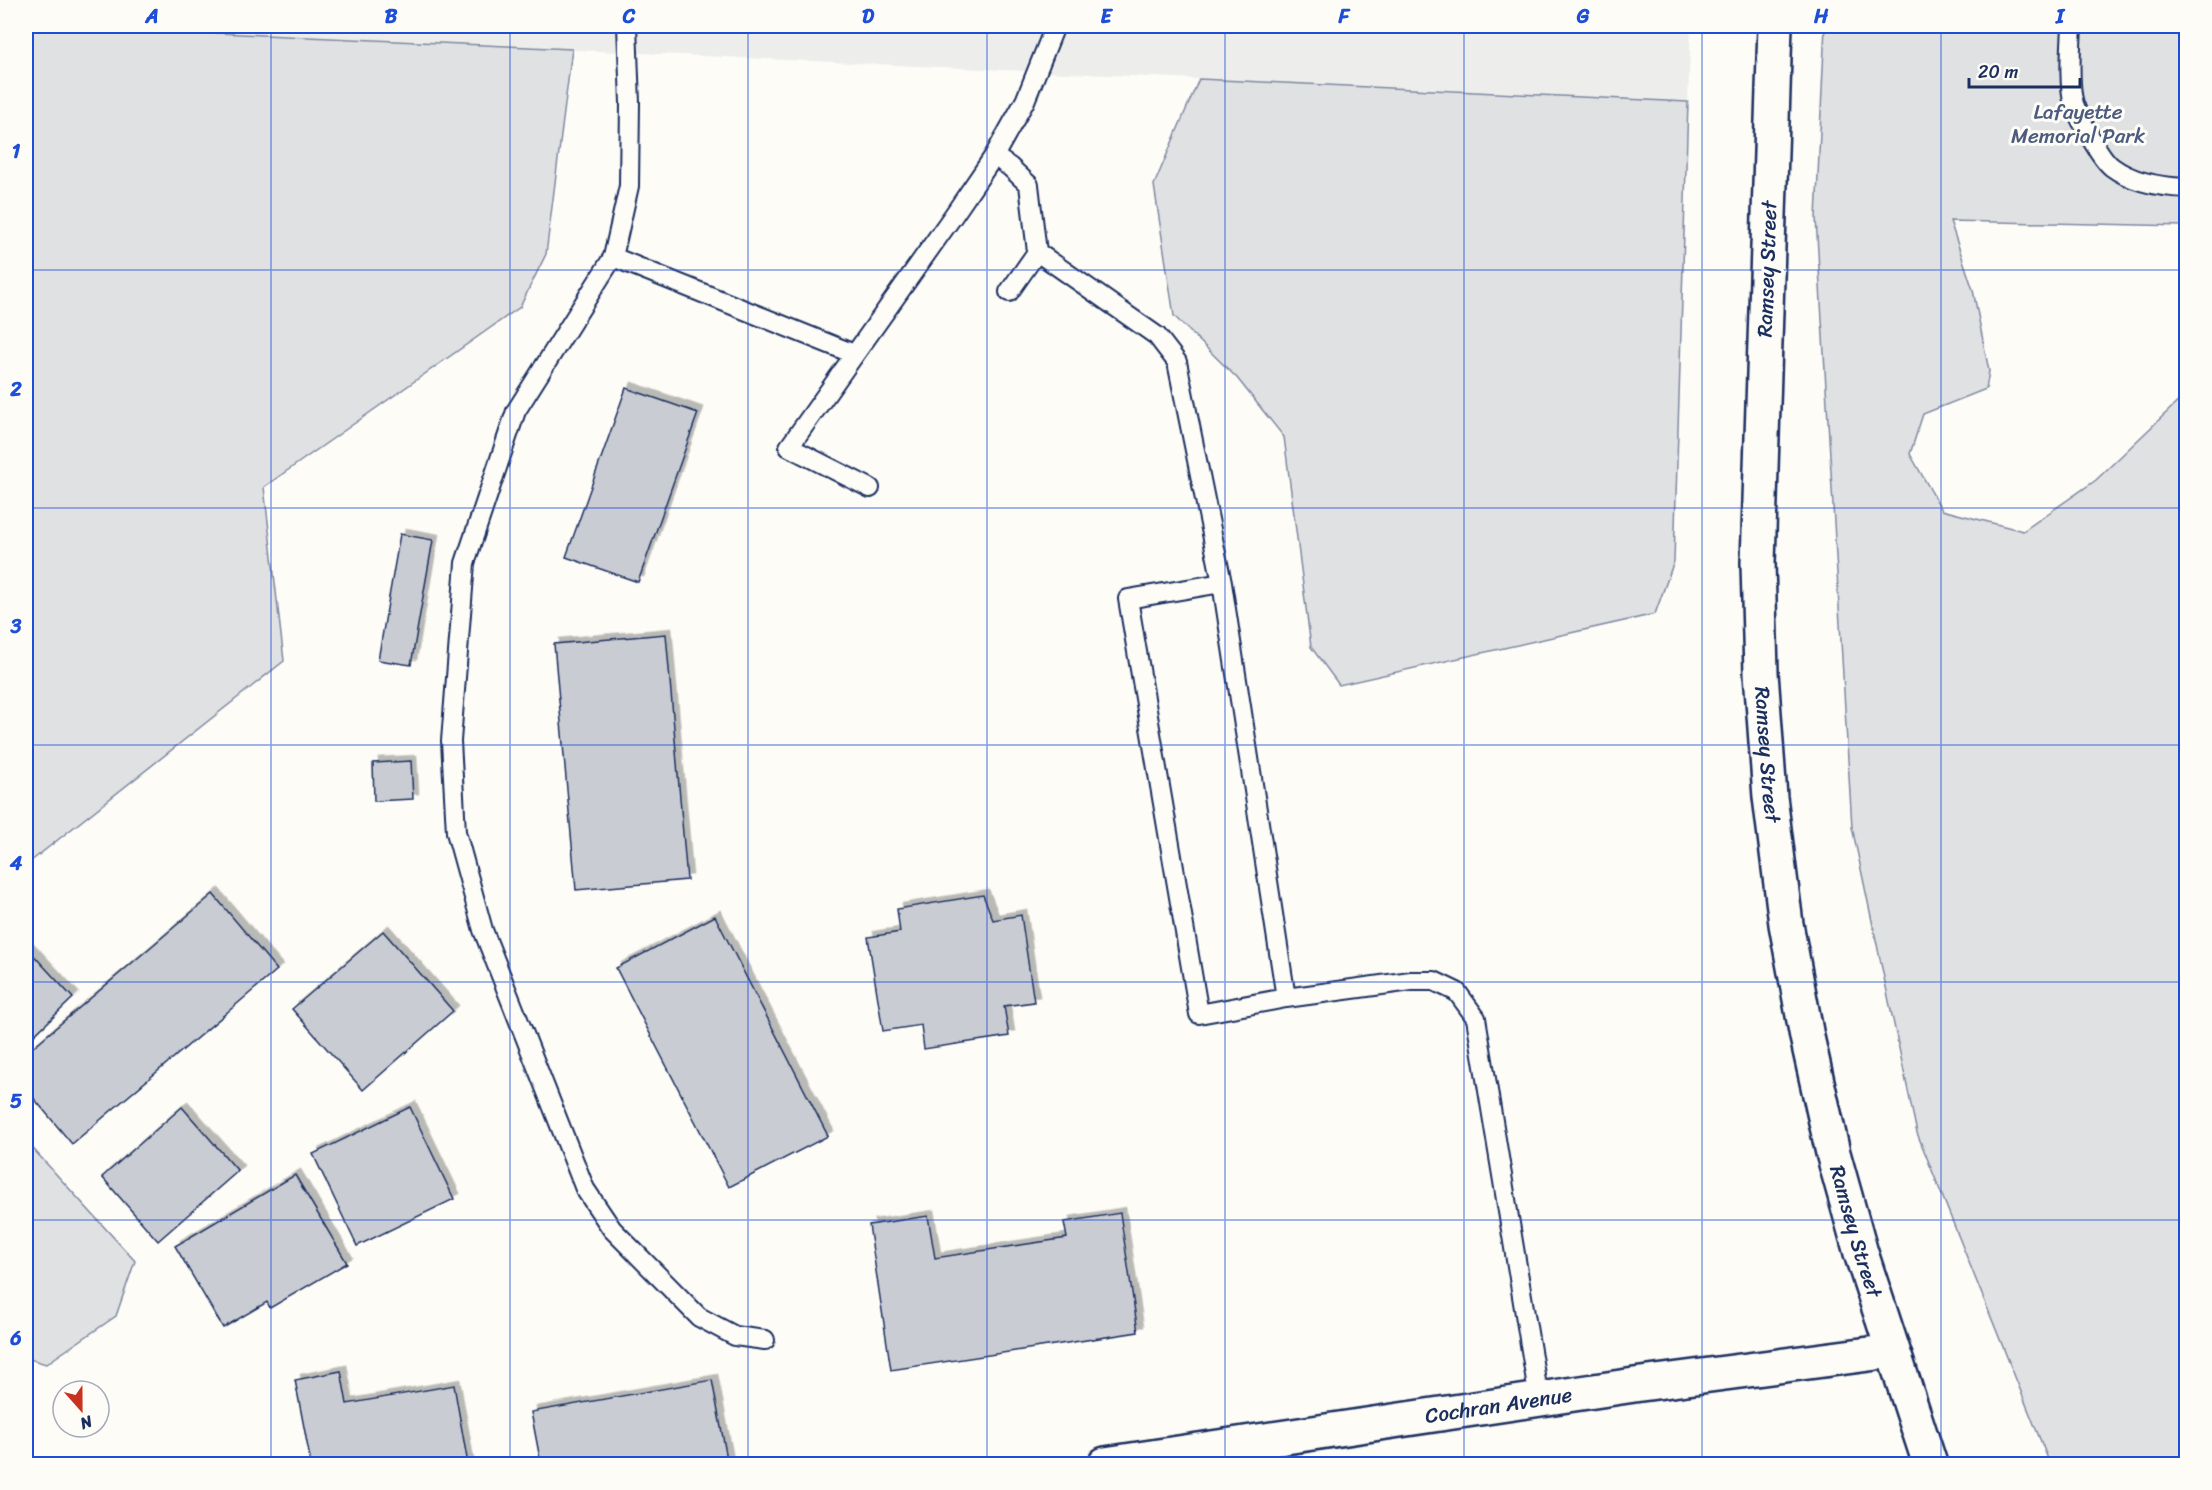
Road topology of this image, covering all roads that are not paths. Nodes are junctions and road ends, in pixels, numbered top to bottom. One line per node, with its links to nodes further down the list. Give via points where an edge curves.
1 (627, 26): 8 (lane, via 629,186)
2 (1055, 26): 5 (lane, via 1024,101)
3 (1775, 26): 15 (main road, Ramsey Street, via 1758,563 1770,797 1786,924 1807,1037 1833,1153)
4 (2072, 26): 6 (lane, via 2074,103 2092,140 2111,166 2149,184)
5 (994, 156): 7 (lane, via 1029,185); 10 (lane)
6 (2187, 188)
7 (1037, 252): 9 (lane); 12 (lane, via 1157,336 1177,362)
8 (613, 257): 10 (lane); 14 (lane, via 516,411 465,563 451,741 456,832 483,930 585,1189 612,1229 699,1317 735,1336)
9 (1009, 291)
10 (854, 354): 11 (lane, via 789,447)
11 (870, 488)
12 (1222, 583): 13 (lane); 13 (lane, via 1128,599 1199,1014)
13 (1286, 999): 16 (lane, via 1434,981 1456,992 1476,1018)
14 (765, 1340)
15 (1892, 1351): 16 (main road, Cochran Avenue); 17 (main road, Ramsey Street)
16 (1539, 1400): 18 (main road, Cochran Avenue)
17 (1922, 1461)
18 (1105, 1464)

